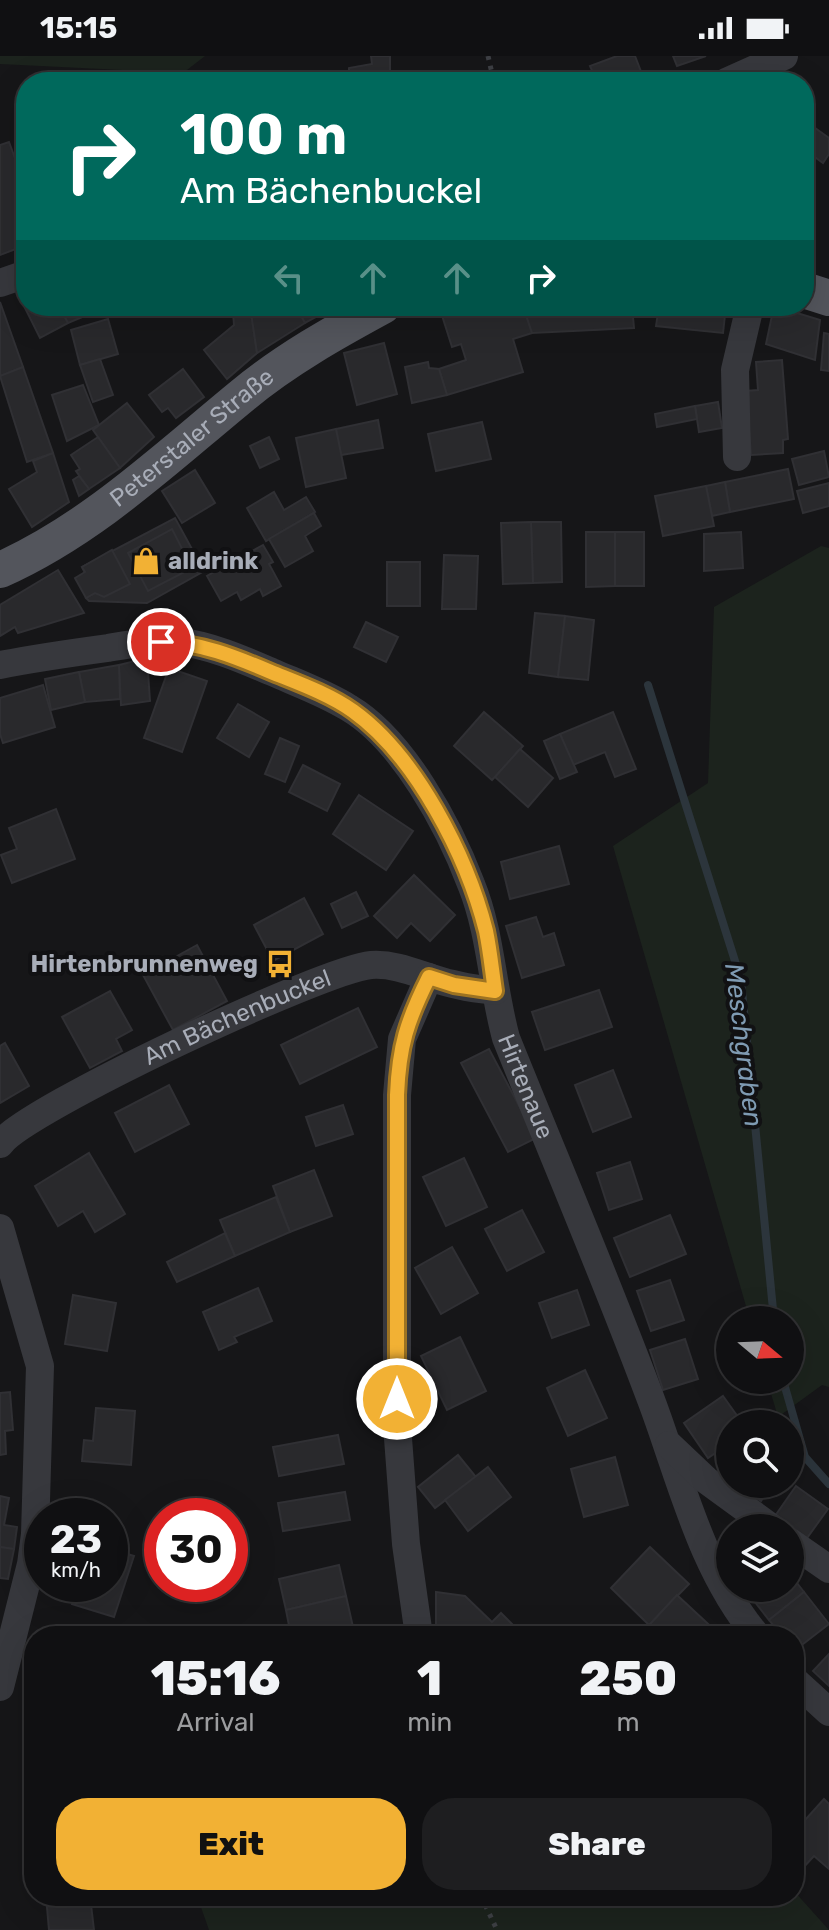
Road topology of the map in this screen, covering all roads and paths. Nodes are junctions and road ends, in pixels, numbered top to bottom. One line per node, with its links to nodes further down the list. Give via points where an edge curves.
1 (784, 56): 2 (street)
2 (748, 72)
3 (366, 316): 6 (main road, Peterstaler Straße, via 254,386 97,513)
4 (748, 316): 5 (street, via 735,370)
5 (737, 457)
6 (0, 570)
7 (0, 665): 9 (street, Hirtenaue, via 132,644 179,642 251,664 350,708 401,756 432,802 472,884)
8 (429, 977): 9 (street, Am Bächenbuckel); 10 (street, Am Bächenbuckel, via 367,965 330,977 132,1065 24,1124); 16 (street, via 402,1039 397,1095 397,1425)
9 (495, 991): 12 (street, Hirtenaue, via 506,1038)
10 (0, 1144)
11 (0, 1228): 18 (street, via 40,1366 35,1534)
12 (665, 1441): 13 (street); 17 (street, Hirtenaue, via 696,1529 732,1605)
13 (753, 1514)
14 (804, 1552): 15 (street)
15 (829, 1569)
16 (418, 1626)
17 (749, 1626)
18 (0, 1687)
19 (804, 1689): 20 (street)
20 (829, 1712)
21 (486, 1906): 22 (path)
22 (497, 1930)

